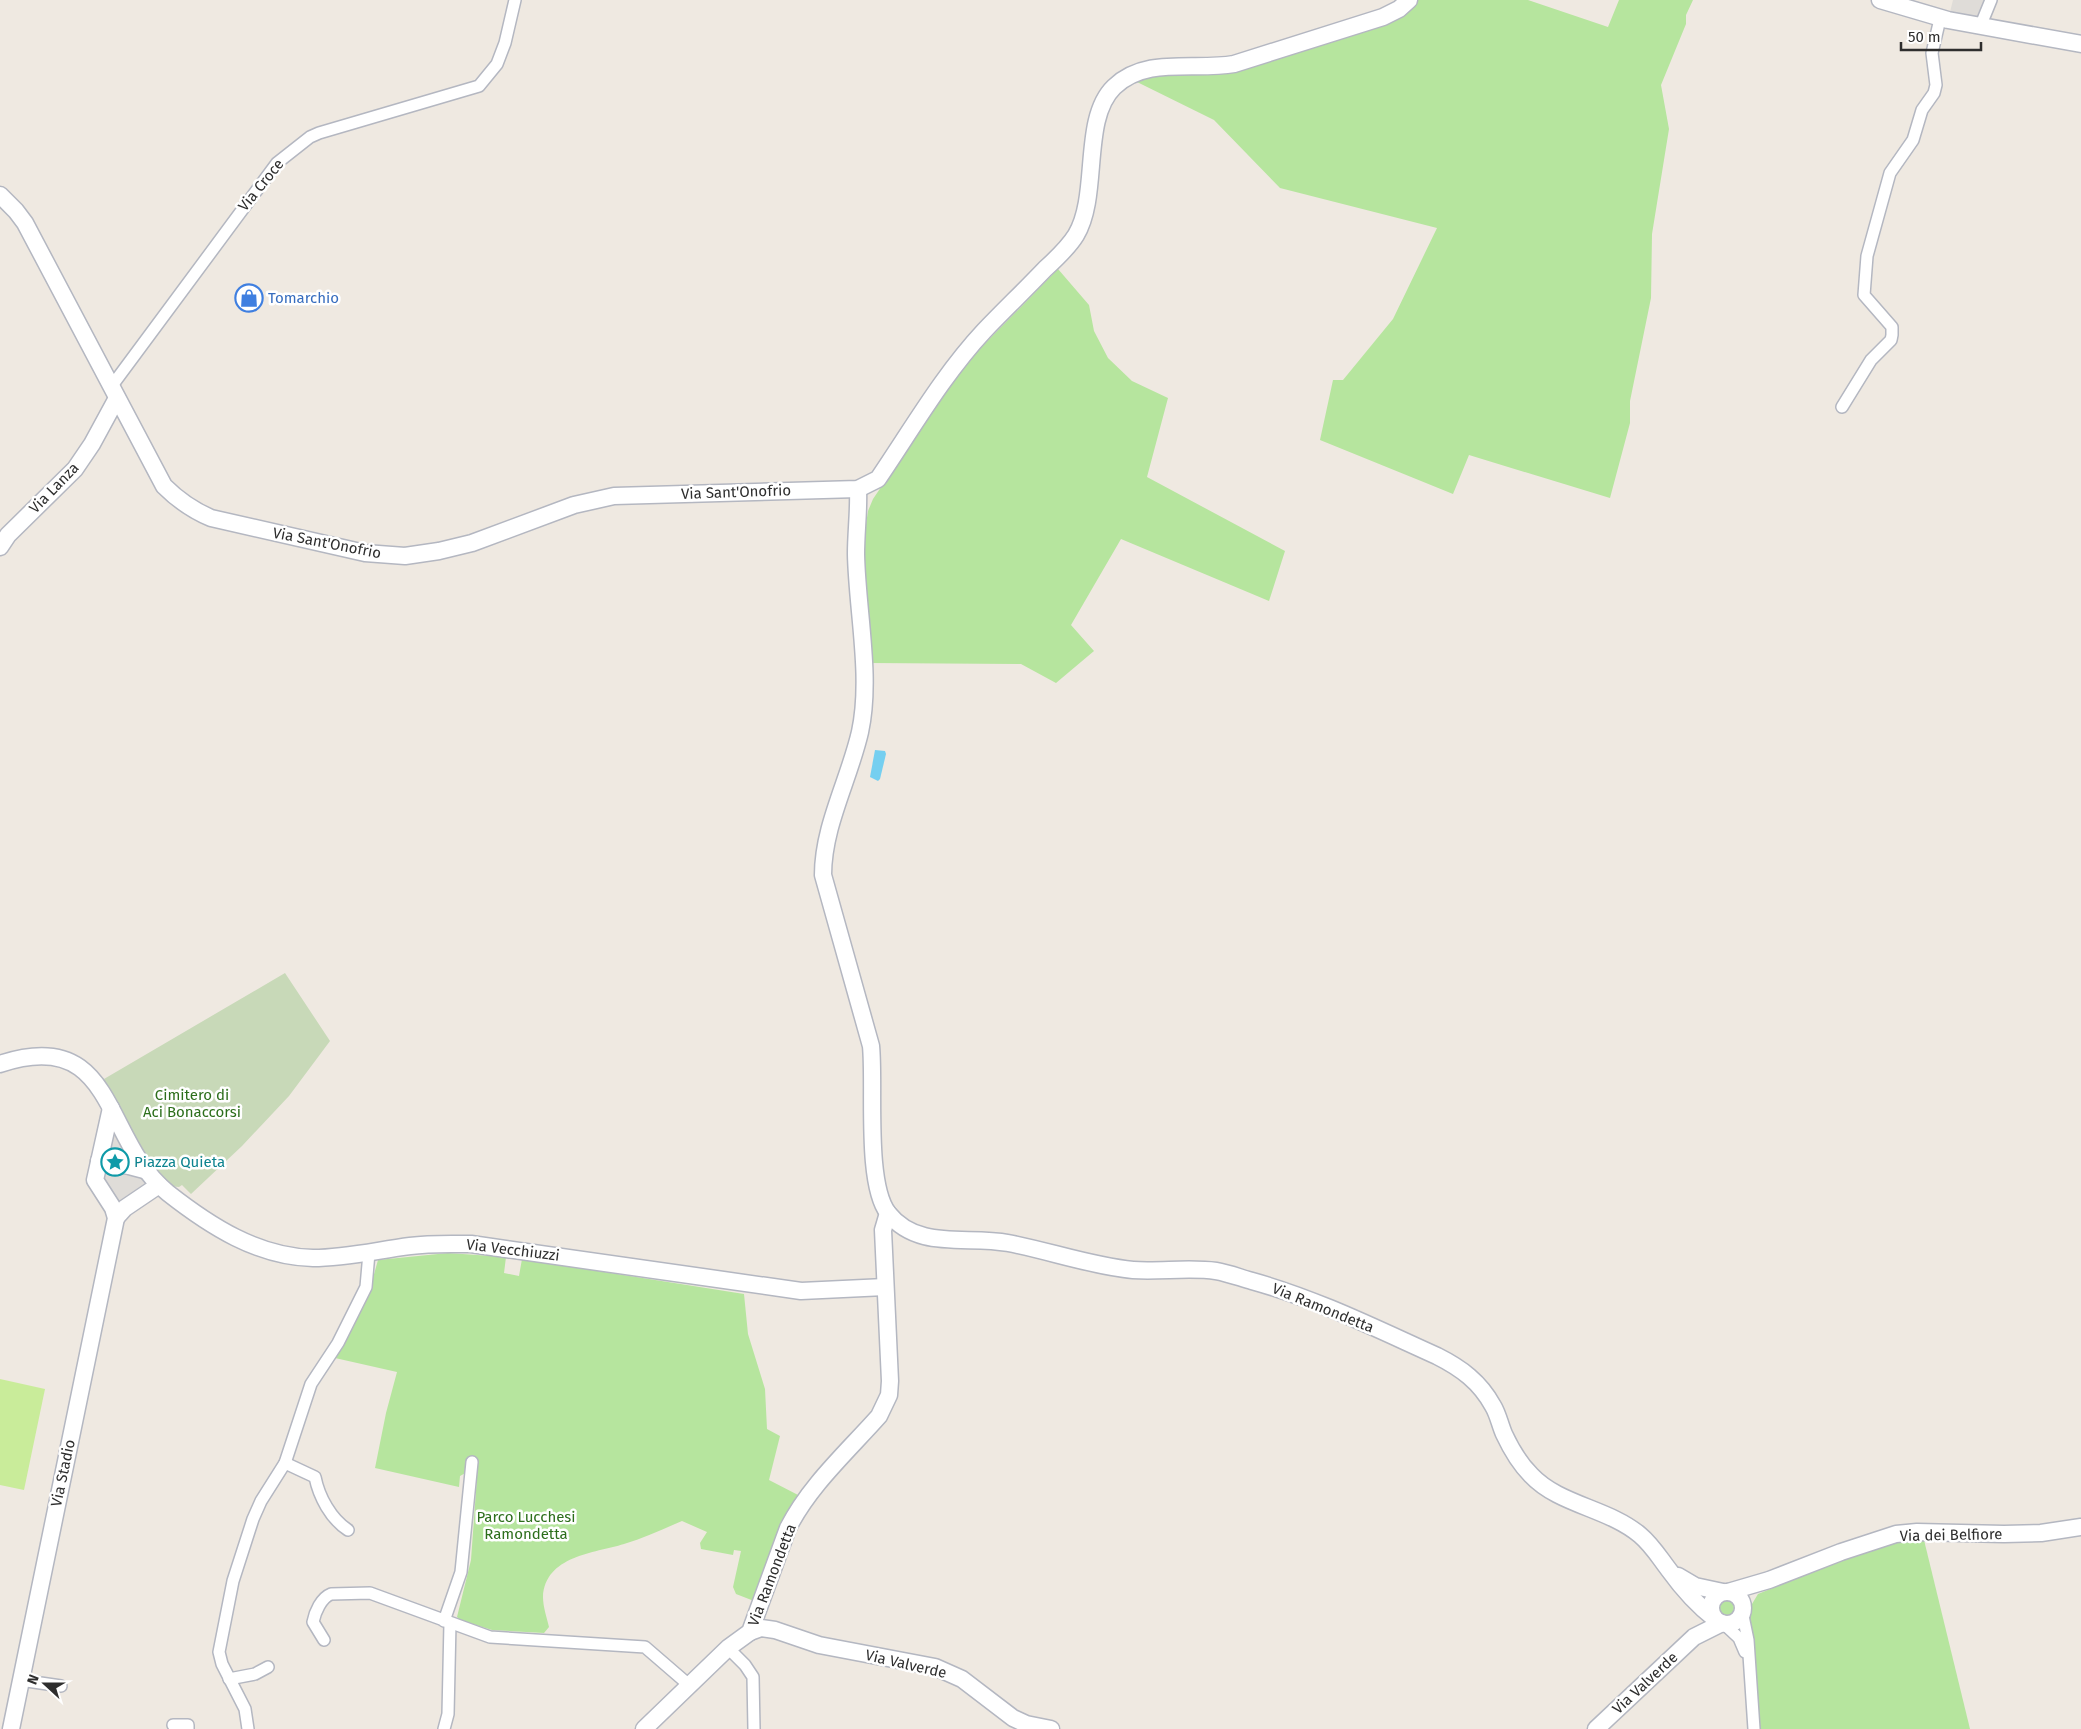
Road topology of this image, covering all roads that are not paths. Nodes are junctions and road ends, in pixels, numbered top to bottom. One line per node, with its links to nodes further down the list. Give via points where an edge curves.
1 (515, 0): 9 (street, Via Croce, via 497,64 479,86 310,136 277,162)
2 (1409, 0): 11 (street, via 1383,17 1234,64 1152,67 1130,74 1113,88 1103,103 1097,122 1085,208 1076,235 960,360 878,478)
3 (1880, 0): 5 (street)
4 (1991, 0): 6 (street)
5 (1940, 19): 6 (street); 10 (street, via 1932,53 1934,94 1922,110 1914,140 1890,173 1867,256 1864,295 1892,327 1891,340 1871,360)
6 (1980, 27): 7 (street)
7 (2081, 44)
8 (0, 195): 9 (street, Via Sant'Onofrio, via 25,223)
9 (114, 392): 11 (street, Via Sant'Onofrio, via 164,486 192,510 211,518 365,553 405,556 439,551 472,543 574,505 614,496); 12 (street, Via Lanza, via 92,444 75,469)
10 (1842, 407)
11 (858, 489): 18 (street, via 856,554 864,698 860,732 827,841 823,876 871,1046 873,1151 877,1186)
12 (0, 547)
13 (0, 1064): 14 (street, Via Vecchiuzzi, via 17,1058 47,1055 69,1061 94,1081)
14 (111, 1108): 15 (street); 16 (street, Via Vecchiuzzi, via 133,1152)
15 (99, 1162): 16 (street); 19 (street, via 95,1180)
16 (148, 1171): 17 (street, Via Vecchiuzzi)
17 (159, 1185): 19 (street); 20 (street, Via Vecchiuzzi, via 210,1224 256,1246 286,1255 313,1258)
18 (888, 1213): 21 (street, Via Ramondetta, via 883,1230); 26 (street, Via Ramondetta, via 904,1226 934,1240 1007,1243 1116,1268 1216,1271 1297,1294 1437,1356 1459,1367 1484,1392 1494,1407 1511,1449 1533,1477 1570,1499 1623,1523 1651,1545)
19 (116, 1218): 37 (street, Via Stadio)
20 (369, 1253): 21 (street, Via Vecchiuzzi, via 436,1244 471,1244 801,1291); 23 (street, via 366,1287 345,1330 311,1384)
21 (885, 1287): 31 (street, Via Ramondetta, via 890,1381 886,1405 796,1512)
22 (472, 1462): 30 (street, via 461,1572)
23 (285, 1463): 25 (street, via 315,1477 336,1522); 36 (street, via 252,1519 233,1581 219,1652)
24 (2081, 1526): 27 (street, Via dei Belfiore, via 2041,1533 1896,1534)
25 (348, 1530)
26 (1670, 1572): 28 (street, via 1695,1586); 28 (street, Via Ramondetta, via 1703,1611)
27 (1769, 1580): 28 (street, Via dei Belfiore); 29 (street, via 1756,1590)
28 (1719, 1609): 29 (street, via 1734,1622); 29 (street, Via Ramondetta, via 1739,1598); 34 (street, via 1740,1638); 48 (street, Via Valverde, via 1694,1637)
29 (1742, 1610): 34 (street)
30 (447, 1622): 32 (street, via 370,1593 331,1594 325,1596 313,1622); 38 (street, via 490,1637 645,1647); 44 (street, via 448,1714)
31 (750, 1632): 33 (street, Via Ramondetta); 47 (street, Via Valverde, via 761,1628 775,1630 819,1645 935,1667 962,1679 1013,1718)
32 (324, 1640)
33 (728, 1648): 38 (street, Via Ramondetta); 46 (street, via 753,1677)
34 (1749, 1666): 49 (street)
35 (268, 1667): 36 (street, via 255,1674)
36 (229, 1679): 43 (street, via 245,1709)
37 (20, 1680): 39 (street); 41 (street, Via Stadio)
38 (689, 1685): 45 (street, Via Ramondetta)
39 (61, 1686)
40 (172, 1725): 42 (street, via 188,1725)
41 (10, 1729)
42 (188, 1729)
43 (248, 1729)
44 (444, 1729)
45 (644, 1729)
46 (754, 1729)
47 (1051, 1729)
48 (1596, 1729)
49 (1754, 1729)

